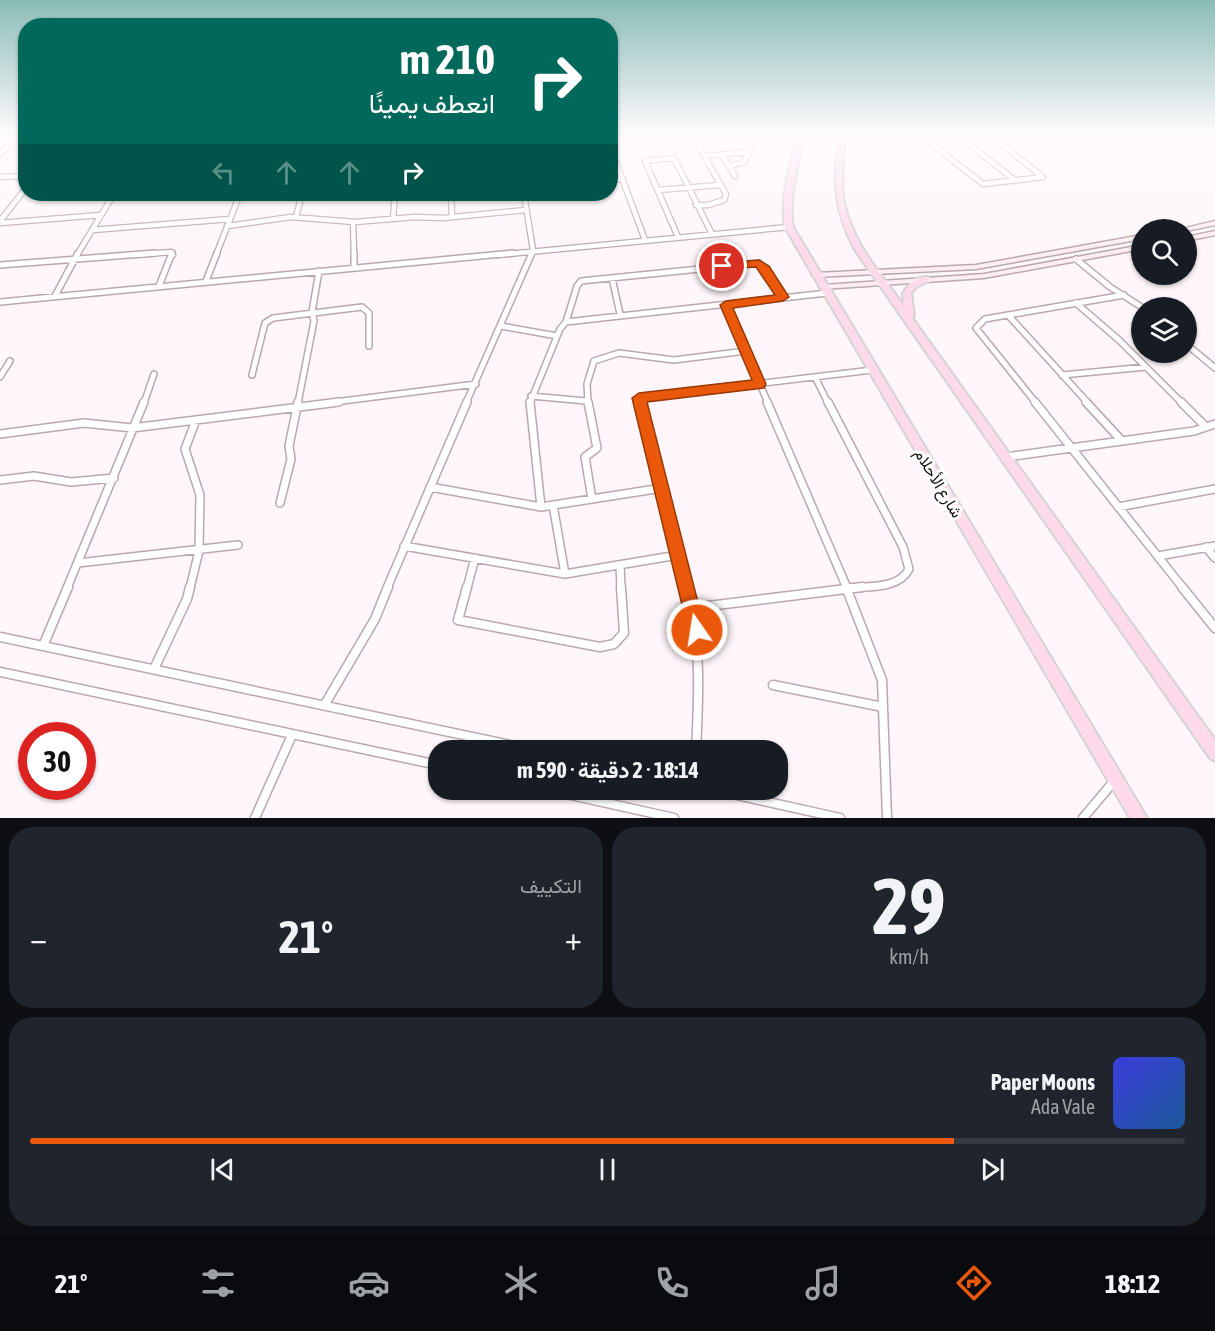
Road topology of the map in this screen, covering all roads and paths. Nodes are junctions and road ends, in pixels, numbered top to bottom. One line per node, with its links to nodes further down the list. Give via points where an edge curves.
1 (621, 173): 15 (street)
2 (650, 173): 19 (street)
3 (681, 173): 18 (street)
4 (714, 173): 17 (street)
5 (734, 173): 12 (street)
6 (793, 173): 38 (main road, شارع الأحلام)
7 (838, 173): 57 (main road, via 841,211 855,243)
8 (968, 173): 16 (street, via 988,185)
9 (1006, 173): 16 (street)
10 (1038, 173): 16 (street, via 1043,177)
11 (18, 176): 13 (street)
12 (735, 176)
13 (0, 177)
14 (618, 179): 15 (street)
15 (623, 179): 46 (street)
16 (1016, 181)
17 (720, 184): 18 (street); 27 (street, via 726,194 724,200)
18 (688, 188): 19 (street); 27 (street)
19 (658, 190): 44 (street)
20 (18, 198): 34 (street)
21 (110, 201): 29 (street)
22 (237, 201): 32 (street)
23 (300, 201): 30 (street)
24 (394, 201): 33 (street)
25 (451, 201): 31 (street)
26 (525, 201): 28 (street)
27 (696, 205): 42 (street)
28 (526, 210): 31 (street); 48 (street)
29 (101, 215): 34 (street); 40 (street)
30 (296, 217): 35 (street); 37 (street)
31 (452, 217): 33 (street)
32 (230, 219): 37 (street); 40 (street)
33 (393, 219): 35 (street)
34 (0, 222)
35 (353, 222): 53 (street)
36 (1215, 223): 39 (main road)
37 (227, 226): 60 (street)
38 (789, 227): 42 (street); 56 (main road, شارع الأحلام)
39 (1197, 227)
40 (92, 230): 49 (street)
41 (1215, 233): 43 (main road)
42 (712, 234): 44 (street)
43 (1197, 236)
44 (678, 237): 46 (street)
45 (1131, 239): 50 (main road)
46 (645, 240): 48 (street)
47 (1131, 249): 51 (main road)
48 (533, 250): 53 (street); 75 (street)
49 (75, 258): 52 (street); 61 (street, via 171,252); 64 (street)
50 (1024, 259): 54 (main road); 57 (main road)
51 (1076, 259): 54 (main road); 63 (street)
52 (0, 265)
53 (354, 267): 55 (street)
54 (1032, 267): 59 (main road, via 984,276)
55 (319, 271): 60 (street); 70 (street)
56 (816, 275): 57 (main road); 62 (main road, شارع الأحلام)
57 (880, 277): 59 (main road); 62 (main road); 73 (main road)
58 (612, 278): 65 (street, via 759,263); 71 (street); 74 (street, via 581,281)
59 (925, 279): 73 (main road, via 907,293)
60 (206, 281): 61 (street)
61 (159, 286): 64 (street)
62 (825, 290): 65 (street); 83 (main road, شارع الأحلام)
63 (1124, 295): 66 (street); 68 (street)
64 (55, 296): 67 (street)
65 (783, 297): 69 (street)
66 (1131, 300)
67 (0, 302)
68 (1076, 303): 72 (street); 81 (street)
69 (726, 305): 71 (street); 78 (street)
70 (312, 312): 77 (street, via 366,310); 85 (street, via 268,320); 93 (street, via 314,321)
71 (620, 314): 74 (street)
72 (1008, 315): 86 (street); 100 (street, via 985,319 976,328)
73 (909, 319): 101 (main road)
74 (566, 322): 76 (street)
75 (501, 326): 76 (street); 89 (street)
76 (557, 336): 91 (street)
77 (369, 346)
78 (746, 351): 90 (street); 92 (street, via 674,360 618,353 598,358 586,375)
79 (1197, 353): 82 (street)
80 (10, 361): 87 (street)
81 (1146, 367): 86 (street); 96 (street)
82 (1215, 368)
83 (872, 370): 88 (street); 139 (main road, شارع الأحلام)
84 (154, 374): 97 (street)
85 (252, 375)
86 (1062, 375): 99 (street)
87 (0, 377)
88 (815, 377): 90 (street); 124 (street, via 903,547 909,569 897,582)
89 (476, 384): 93 (street); 104 (street)
90 (760, 384): 105 (street, via 639,398); 124 (street)
91 (531, 396): 92 (street); 110 (street, via 529,408)
92 (586, 401): 107 (street, via 597,448 585,458)
93 (299, 406): 94 (street); 108 (street)
94 (196, 420): 97 (street); 116 (street, via 185,449 200,495)
95 (1215, 424): 96 (street)
96 (1206, 427): 99 (street)
97 (135, 428): 98 (street, via 84,423); 102 (street)
98 (0, 434)
99 (1122, 441): 100 (street)
100 (1072, 448): 101 (street); 111 (street)
101 (1006, 457): 137 (main road)
102 (114, 478): 103 (street, via 70,482 34,476); 121 (street)
103 (0, 480)
104 (430, 487): 110 (street); 113 (street)
105 (662, 488): 107 (street); 117 (street)
106 (1215, 489): 111 (street)
107 (592, 499): 109 (street)
108 (280, 503)
109 (553, 505): 110 (street); 123 (street)
110 (541, 507)
111 (1118, 507): 118 (street)
112 (238, 545): 116 (street)
113 (404, 546): 119 (street); 132 (street, via 375,619)
114 (1215, 546): 115 (street)
115 (1206, 547): 118 (street); 120 (street)
116 (199, 551): 121 (street); 129 (street, via 187,599)
117 (678, 555): 122 (street); 125 (street)
118 (1158, 556): 126 (street)
119 (475, 558): 122 (street, via 458,620 600,647 612,646 624,633); 123 (street)
120 (1215, 558)
121 (78, 563): 128 (street)
122 (620, 566): 123 (street)
123 (565, 574)
124 (847, 588): 125 (street); 133 (street, via 882,680)
125 (692, 608): 136 (street, via 699,643)
126 (1215, 628)
127 (0, 637): 128 (street)
128 (43, 646): 129 (street)
129 (154, 669): 132 (street)
130 (0, 672): 134 (street)
131 (773, 685): 133 (street)
132 (325, 704): 135 (street)
133 (883, 707): 145 (street)
134 (292, 735): 138 (street); 142 (street)
135 (489, 740)
136 (697, 740)
137 (1215, 753)
138 (428, 763)
139 (1116, 780): 146 (street); 147 (main road, شارع الأحلام)
140 (593, 800): 143 (street)
141 (759, 800): 144 (street)
142 (255, 818)
143 (674, 818)
144 (840, 818)
145 (887, 818)
146 (1083, 818)
147 (1138, 818)

